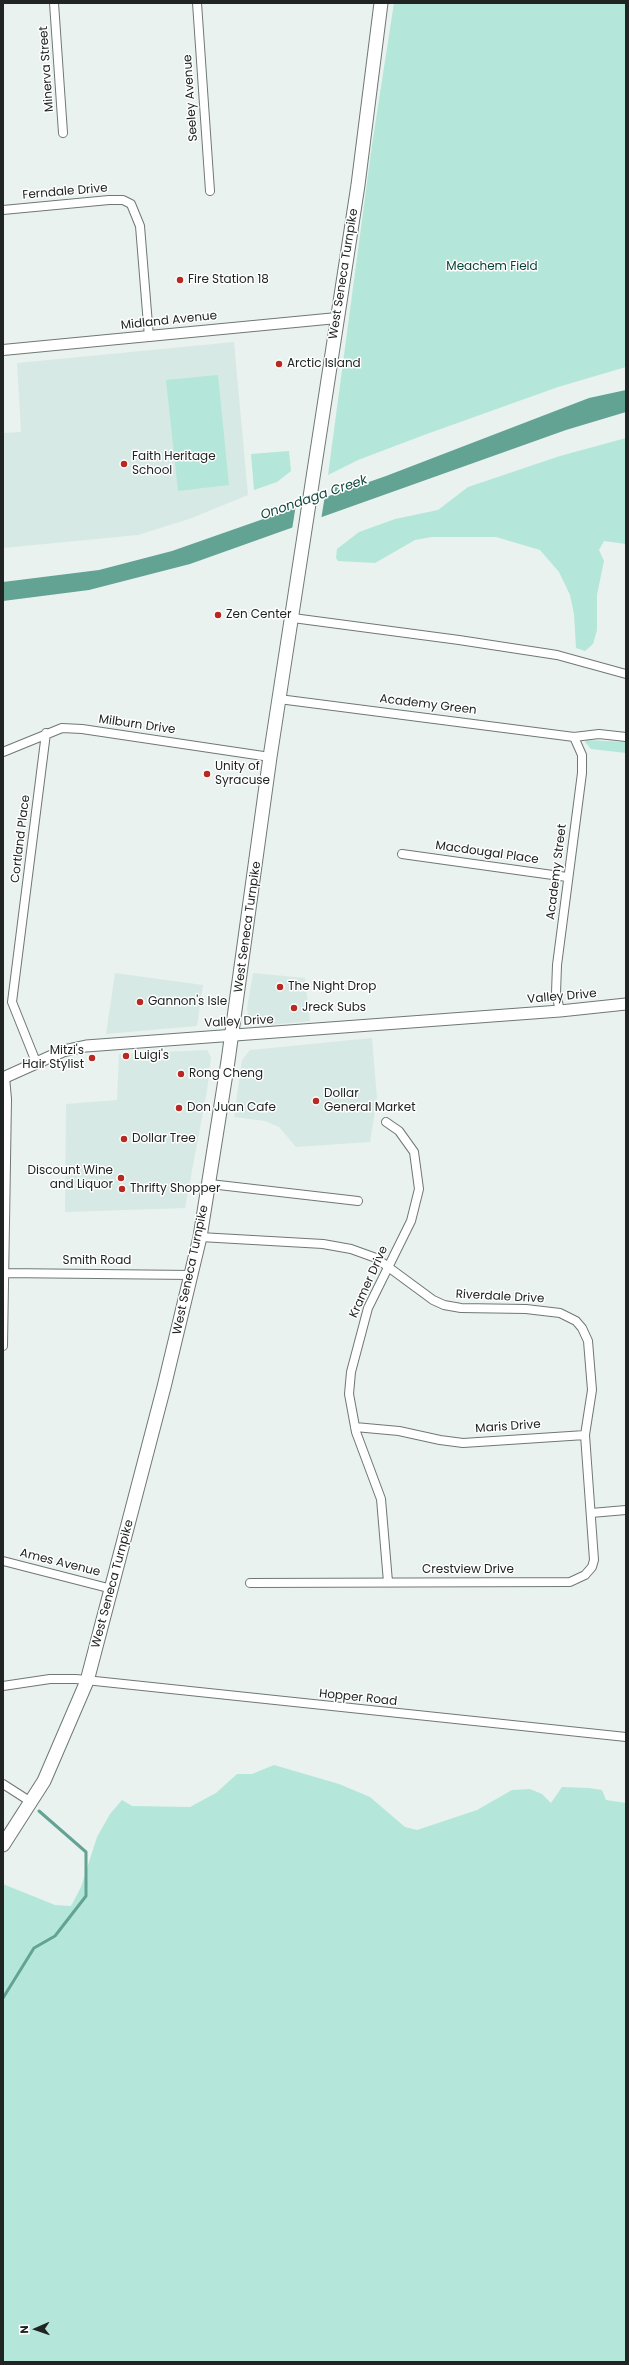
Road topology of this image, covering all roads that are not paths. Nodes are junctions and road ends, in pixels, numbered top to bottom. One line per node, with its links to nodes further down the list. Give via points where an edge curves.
1 (54, 3): 4 (street, Minerva Street)
2 (197, 3): 5 (street, Seeley Avenue)
3 (381, 3): 7 (main road, West Seneca Turnpike, via 358,185)
4 (63, 133)
5 (210, 191)
6 (3, 210): 8 (street, Ferndale Drive, via 109,200 128,202 140,226)
7 (337, 318): 8 (street, Midland Avenue); 10 (main road, West Seneca Turnpike)
8 (149, 336): 9 (street, Midland Avenue)
9 (3, 350)
10 (293, 618): 11 (street, via 557,655); 12 (main road, West Seneca Turnpike)
11 (626, 674)
12 (280, 699): 14 (street, Academy Green); 17 (main road, West Seneca Turnpike)
13 (46, 733): 16 (street, Milburn Drive); 17 (street, Milburn Drive, via 62,728 82,729); 23 (street, Cortland Place, via 12,1002)
14 (574, 737): 15 (street, Academy Green, via 599,734); 19 (street, Academy Street, via 582,755 582,773)
15 (626, 737)
16 (3, 752)
17 (270, 757): 22 (main road, West Seneca Turnpike)
18 (402, 854): 19 (street, Macdougal Place)
19 (567, 877): 21 (street, Academy Street, via 557,965 556,993)
20 (626, 1004): 21 (main road, Valley Drive)
21 (560, 1011): 22 (main road, Valley Drive)
22 (232, 1036): 23 (main road, Valley Drive, via 86,1046 63,1051); 26 (main road, West Seneca Turnpike)
23 (36, 1062): 24 (main road, Valley Drive)
24 (4, 1078): 30 (street, via 7,1099)
25 (386, 1122): 29 (street, Kramer Drive, via 399,1131 414,1152 419,1189 411,1221)
26 (210, 1184): 27 (street); 28 (main road, West Seneca Turnpike)
27 (358, 1201)
28 (200, 1237): 29 (street, Riverdale Drive, via 324,1244 351,1249 376,1258); 31 (main road, West Seneca Turnpike)
29 (388, 1266): 33 (street, Kramer Drive, via 368,1308 351,1372 349,1394); 34 (street, Riverdale Drive, via 433,1300 444,1305 560,1313 576,1321 588,1340 592,1390)
30 (4, 1273): 31 (street, Smith Road); 32 (street)
31 (192, 1275): 40 (main road, West Seneca Turnpike)
32 (3, 1346)
33 (355, 1427): 34 (street, Maris Drive, via 400,1431 463,1443); 38 (street, Kramer Drive, via 381,1499)
34 (585, 1435): 36 (street)
35 (626, 1510): 36 (street)
36 (591, 1513): 38 (street, Crestview Drive, via 594,1560 584,1575 570,1582)
37 (3, 1561): 40 (street, Ames Avenue)
38 (388, 1582): 39 (street, Crestview Drive)
39 (250, 1583)
40 (112, 1589): 41 (main road, West Seneca Turnpike)
41 (87, 1681): 42 (street, Hopper Road, via 50,1679); 43 (street, Hopper Road); 45 (main road, West Seneca Turnpike, via 57,1754)
42 (3, 1686)
43 (626, 1737)
44 (3, 1784): 45 (street)
45 (31, 1802): 46 (main road, West Seneca Turnpike)
46 (3, 1845)

